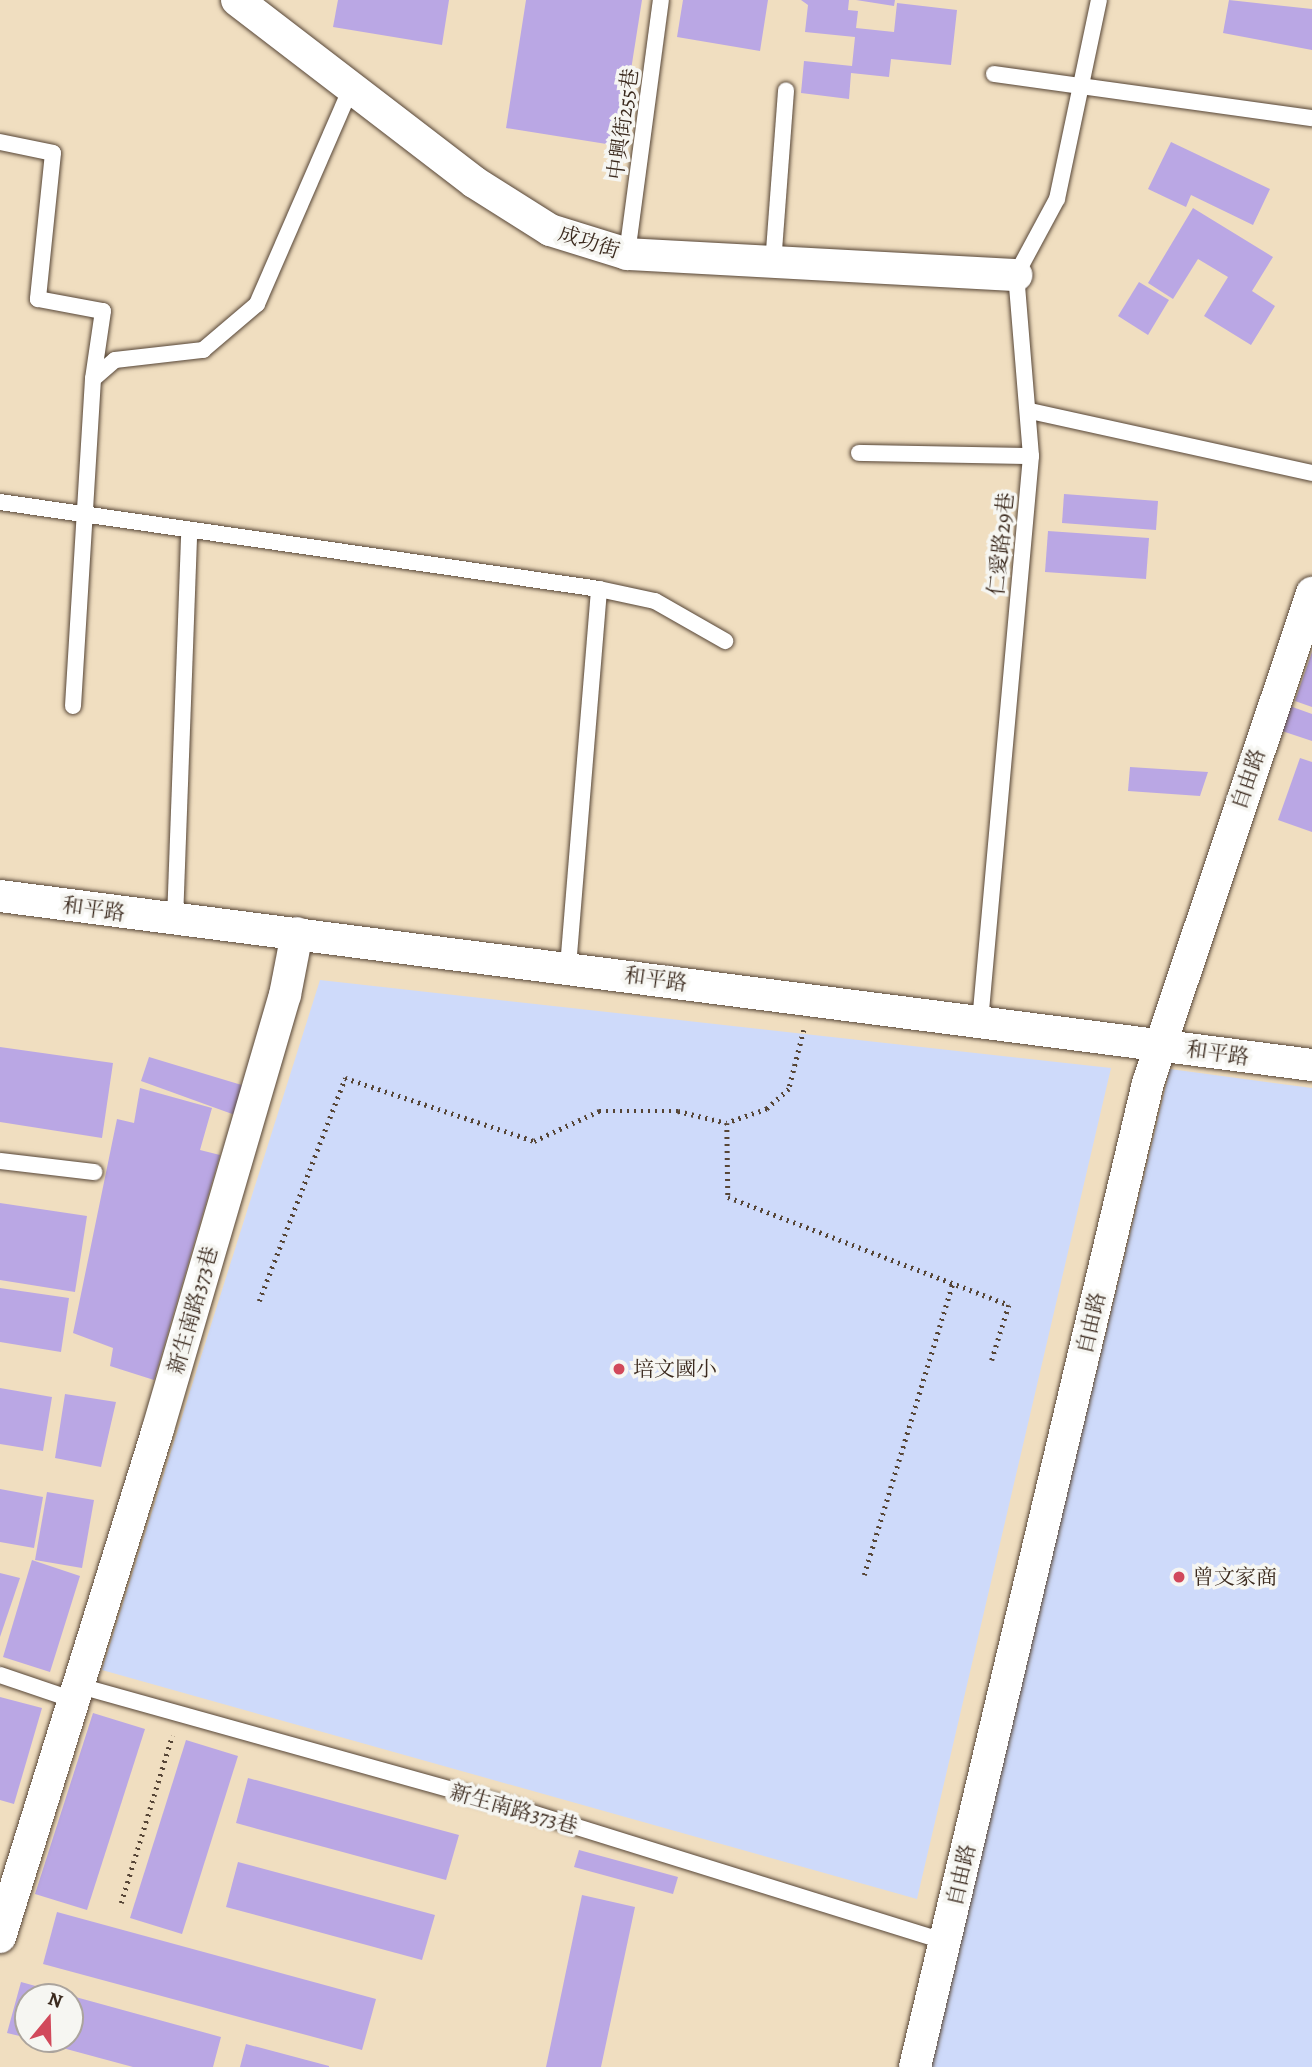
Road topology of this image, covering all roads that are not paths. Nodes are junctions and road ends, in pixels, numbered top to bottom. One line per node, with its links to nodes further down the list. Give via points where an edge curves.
1 (237, 0): 6 (street, 成功街)
2 (661, 0): 10 (lane, 中興街255巷)
3 (1099, 0): 5 (lane)
4 (994, 74): 5 (lane)
5 (1080, 81): 8 (lane); 12 (lane, via 1057,200)
6 (352, 85): 10 (street, 成功街, via 474,182 550,230); 13 (lane, via 257,304 203,350 115,360)
7 (786, 90): 11 (lane)
8 (1312, 118)
9 (0, 142): 13 (lane, via 53,153 38,299 103,311)
10 (627, 254): 11 (street, 成功街)
11 (773, 264): 12 (street, 成功街)
12 (1016, 275): 14 (lane, 仁愛路29巷)
13 (93, 379): 19 (lane)
14 (1030, 411): 16 (lane, 仁愛路29巷); 17 (lane)
15 (859, 453): 16 (lane)
16 (1031, 456): 29 (lane, 仁愛路29巷)
17 (1312, 473)
18 (0, 502): 19 (lane)
19 (80, 515): 20 (lane); 24 (lane)
20 (189, 531): 21 (lane); 26 (lane)
21 (599, 589): 23 (lane, via 655,601); 28 (lane)
22 (1312, 593): 30 (street, 自由路)
23 (726, 641)
24 (73, 706)
25 (0, 896): 26 (street, 和平路)
26 (175, 919): 27 (street, 和平路)
27 (297, 933): 28 (street, 和平路); 35 (street, 新生南路373巷, via 285,995)
28 (568, 967): 29 (street, 和平路)
29 (980, 1022): 30 (street, 和平路)
30 (1159, 1045): 31 (street, 和平路); 37 (street, 自由路)
31 (1312, 1065)
32 (0, 1161): 33 (lane)
33 (94, 1172)
34 (0, 1675): 35 (lane)
35 (77, 1693): 36 (street, 新生南路373巷); 37 (lane, 新生南路373巷, via 516,1808)
36 (0, 1937)
37 (945, 1942): 38 (street, 自由路)
38 (915, 2067)

